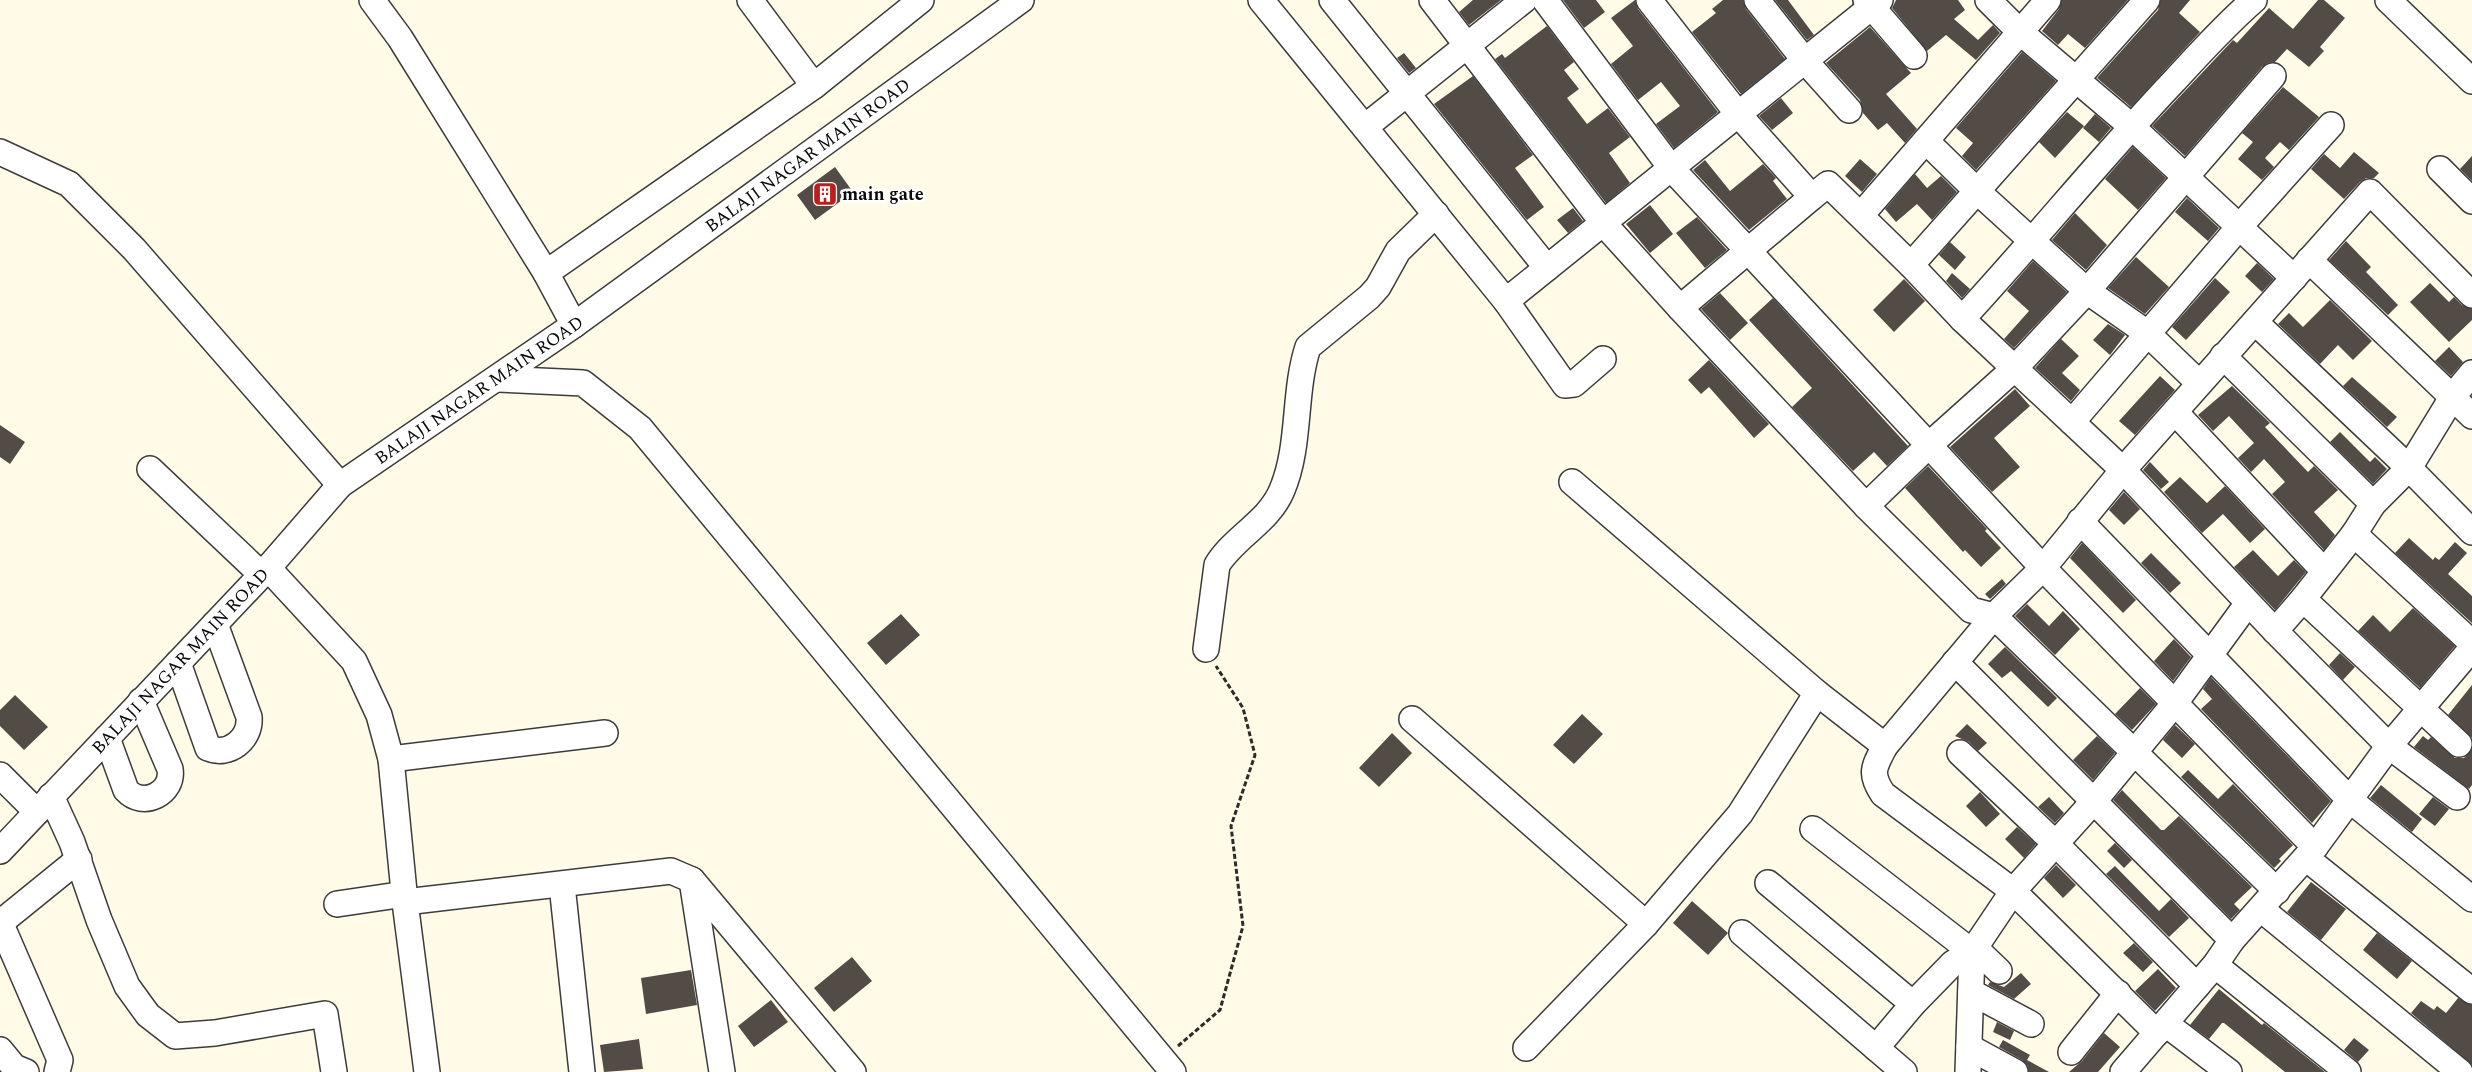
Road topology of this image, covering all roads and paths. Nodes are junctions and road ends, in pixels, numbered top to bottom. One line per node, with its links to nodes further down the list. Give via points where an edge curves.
1 (372, 0): 49 (street, via 400,38)
2 (750, 0): 25 (street)
3 (921, 0): 25 (street)
4 (1021, 0): 56 (street, BALAJI NAGAR MAIN ROAD)
5 (1261, 0): 31 (street)
6 (1332, 0): 26 (street)
7 (1432, 0): 19 (street)
8 (1524, 0): 19 (street)
9 (1545, 0): 34 (street)
10 (1649, 0): 28 (street)
11 (1757, 0): 21 (street)
12 (1988, 0): 18 (street)
13 (2048, 0): 18 (street)
14 (2148, 0): 23 (street)
15 (2254, 0): 29 (street)
16 (2388, 0): 24 (street)
17 (1872, 2): 20 (street); 21 (street)
18 (2020, 32): 23 (street); 32 (street)
19 (1468, 45): 26 (street); 42 (street)
20 (1914, 56)
21 (1806, 62): 27 (street); 28 (street)
22 (2273, 76): 36 (street)
23 (2077, 80): 29 (street); 37 (street)
24 (2472, 81)
25 (814, 86): 49 (street)
26 (1408, 93): 31 (street); 47 (street)
27 (1849, 110)
28 (1738, 114): 34 (street); 38 (street)
29 (2131, 126): 36 (street); 44 (street)
30 (2331, 126): 43 (street)
31 (1365, 127): 40 (street)
32 (1926, 141): 37 (street); 41 (street)
33 (0, 152): 73 (street, via 69,184 134,249)
34 (1672, 169): 42 (street); 45 (street)
35 (2440, 169): 39 (street)
36 (2185, 177): 43 (street); 50 (street)
37 (1978, 192): 44 (street); 46 (street)
38 (1812, 196): 41 (street, via 1828,184); 45 (street)
39 (2472, 201)
40 (1436, 214): 52 (street); 89 (street, via 1398,251 1369,297 1308,347 1289,469 1282,492 1272,508 1223,555 1217,565)
41 (1861, 215): 46 (street)
42 (1604, 224): 47 (street); 53 (street)
43 (2240, 226): 48 (street); 57 (street)
44 (2032, 242): 50 (street); 54 (street)
45 (1748, 251): 53 (street); 68 (street)
46 (1911, 265): 54 (street)
47 (1547, 268): 52 (street)
48 (2302, 269): 51 (street, via 2370,192); 55 (street); 64 (street)
49 (546, 273): 56 (street)
50 (2087, 291): 57 (street); 60 (street)
51 (2472, 295)
52 (1506, 301): 59 (street, via 1565,385 1574,384)
53 (1680, 308): 75 (street)
54 (1962, 319): 60 (street)
55 (2255, 322): 58 (street); 69 (street)
56 (574, 325): 62 (street, BALAJI NAGAR MAIN ROAD)
57 (2147, 333): 63 (street); 67 (street)
58 (2223, 356): 63 (street); 74 (street)
59 (1603, 359)
60 (2015, 368): 67 (street); 68 (street)
61 (2472, 374): 64 (street)
62 (498, 378): 73 (street, BALAJI NAGAR MAIN ROAD); 143 (street, via 583,383 640,428)
63 (2200, 383): 65 (street)
64 (2453, 396): 66 (street); 69 (street)
65 (2175, 412): 71 (street); 81 (street)
66 (2472, 416)
67 (2072, 422): 71 (street)
68 (1928, 446): 75 (street); 79 (street)
69 (2409, 468): 74 (street); 77 (street)
70 (150, 469): 80 (street)
71 (2123, 470): 76 (street); 83 (street)
72 (1572, 482): 93 (street)
73 (340, 485): 80 (street, BALAJI NAGAR MAIN ROAD)
74 (2373, 504): 78 (street)
75 (1866, 506): 84 (street, via 1972,610)
76 (2080, 520): 79 (street); 90 (street)
77 (2472, 532)
78 (2354, 534): 81 (street); 87 (street)
79 (2043, 568): 84 (street); 95 (street)
80 (265, 571): 85 (street, BALAJI NAGAR MAIN ROAD); 105 (street, via 354,661 379,715)
81 (2324, 571): 82 (street)
82 (2304, 599): 86 (street); 96 (street)
83 (2248, 603): 86 (street); 90 (street)
84 (1994, 616): 91 (street); 103 (street)
85 (215, 624): 92 (street, BALAJI NAGAR MAIN ROAD); 92 (street, via 249,717 246,736 232,748 216,752 208,748)
86 (2275, 631): 102 (street)
87 (2472, 643)
88 (2472, 648): 96 (street)
89 (1206, 649): 143 (path, via 1243,708 1255,755 1230,826 1243,926 1220,1010)
90 (2211, 654): 95 (street); 108 (street)
91 (1954, 662): 101 (street); 109 (street)
92 (178, 663): 94 (street, BALAJI NAGAR MAIN ROAD)
93 (1817, 693): 101 (street); 125 (street, via 1740,814)
94 (141, 702): 99 (street, BALAJI NAGAR MAIN ROAD); 99 (street, via 170,769 167,787 156,796 140,800 132,797 126,790)
95 (2175, 703): 103 (street); 114 (street)
96 (2421, 711): 100 (street); 102 (street)
97 (1412, 719): 125 (street)
98 (605, 733): 105 (street)
99 (106, 738): 110 (street, BALAJI NAGAR MAIN ROAD)
100 (2459, 744)
101 (1885, 746): 119 (street, via 1873,769 1875,782 1882,794)
102 (2389, 746): 107 (street); 108 (street)
103 (2134, 751): 109 (street); 122 (street)
104 (1960, 753): 112 (street)
105 (391, 760): 120 (street)
106 (0, 775): 110 (street)
107 (2457, 797)
108 (2350, 800): 114 (street); 121 (street)
109 (2094, 801): 112 (street); 127 (street)
110 (44, 804): 113 (street, BALAJI NAGAR MAIN ROAD); 115 (street)
111 (1813, 829): 128 (street)
112 (2056, 844): 119 (street); 131 (street)
113 (0, 850)
114 (2311, 852): 122 (street); 132 (street)
115 (79, 859): 124 (street); 146 (street, via 99,920 127,986 148,1015 175,1036 215,1033 325,1014)
116 (692, 880): 118 (street, via 671,871); 149 (street); 150 (street)
117 (1768, 883): 135 (street)
118 (562, 885): 120 (street); 148 (street)
119 (2014, 891): 128 (street); 134 (street)
120 (405, 898): 123 (street); 147 (street)
121 (2472, 899)
122 (2269, 900): 127 (street); 157 (street)
123 (338, 904)
124 (0, 923): 145 (street, via 60,1060)
125 (1646, 924): 139 (street)
126 (1742, 933): 140 (street)
127 (2232, 940): 129 (street)
128 (1973, 950): 130 (street); 133 (street); 135 (street, via 1953,963)
129 (2215, 965): 131 (street); 156 (street)
130 (2000, 971)
131 (2197, 986): 137 (street)
132 (2472, 991)
133 (1970, 992): 136 (street); 138 (street)
134 (2118, 993): 137 (street); 142 (street)
135 (1913, 1004): 140 (street)
136 (2031, 1024)
137 (2162, 1028): 154 (street); 155 (street)
138 (1969, 1047): 152 (street); 153 (street)
139 (1526, 1048)
140 (1876, 1048): 151 (street)
141 (0, 1050): 144 (street, via 14,1067)
142 (2071, 1052)
143 (1165, 1068)
144 (26, 1072)
145 (57, 1072)
146 (334, 1072)
147 (427, 1072)
148 (582, 1072)
149 (722, 1072)
150 (853, 1072)
151 (1904, 1072)
152 (1968, 1072)
153 (2015, 1072)
154 (2123, 1072)
155 (2230, 1072)
156 (2348, 1072)
157 (2460, 1072)

